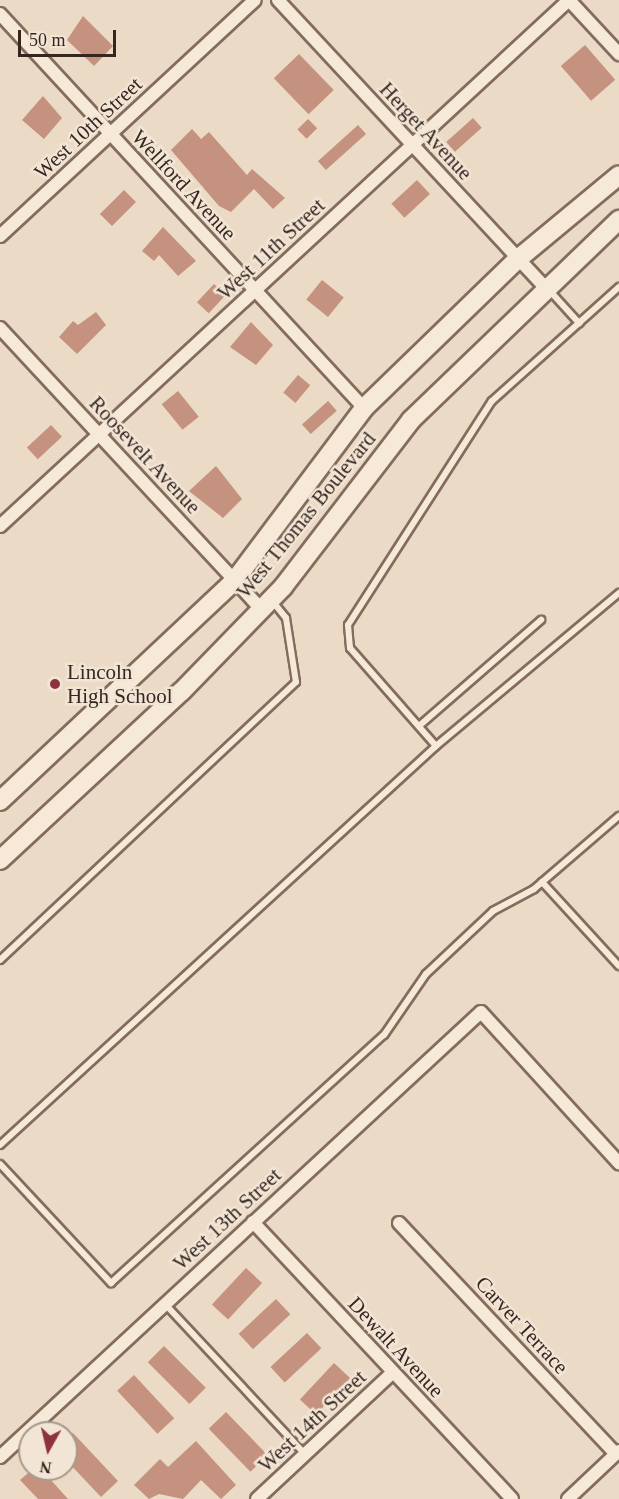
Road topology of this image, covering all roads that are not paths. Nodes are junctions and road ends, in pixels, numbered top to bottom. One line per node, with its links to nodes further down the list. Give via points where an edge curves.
1 (255, 0): 6 (street, West 10th Street)
2 (278, 0): 7 (street, Herget Avenue)
3 (569, 0): 5 (street); 7 (street, West 11th Street)
4 (0, 14): 6 (street, Wellford Avenue)
5 (619, 54)
6 (110, 133): 10 (street, West 10th Street); 14 (street, Wellford Avenue)
7 (412, 145): 11 (street, Herget Avenue); 14 (street, West 11th Street)
8 (619, 175): 11 (street, West Thomas Boulevard)
9 (619, 220): 13 (street, West Thomas Boulevard)
10 (0, 236)
11 (518, 259): 13 (street, Herget Avenue); 17 (street, West Thomas Boulevard)
12 (619, 287): 15 (lane)
13 (546, 288): 15 (lane); 22 (street, West Thomas Boulevard, via 411,420)
14 (255, 290): 17 (street, Wellford Avenue); 18 (street, West 11th Street)
15 (579, 323): 24 (lane, via 492,401 348,625 350,648)
16 (0, 328): 18 (street, Roosevelt Avenue)
17 (364, 408): 20 (street, West Thomas Boulevard)
18 (99, 435): 19 (street, West 11th Street); 20 (street, Roosevelt Avenue)
19 (0, 526)
20 (235, 580): 22 (street, Roosevelt Avenue); 26 (street, West Thomas Boulevard)
21 (619, 593): 25 (lane)
22 (266, 604): 28 (street, West Thomas Boulevard); 30 (lane, via 286,618 294,686)
23 (541, 620): 24 (lane)
24 (418, 726): 25 (lane)
25 (436, 746): 32 (lane)
26 (0, 801)
27 (619, 816): 29 (lane)
28 (0, 860)
29 (542, 882): 31 (lane); 34 (lane, via 493,911 426,974 384,1035 111,1283)
30 (0, 960)
31 (619, 966)
32 (0, 1145)
33 (619, 1163): 35 (street, West 13th Street, via 482,1012)
34 (0, 1164)
35 (253, 1222): 37 (street, West 13th Street); 38 (street, Dewalt Avenue)
36 (399, 1222): 39 (street, Carver Terrace)
37 (165, 1304): 40 (lane); 41 (street, West 13th Street)
38 (393, 1372): 40 (street, West 14th Street); 43 (street, Dewalt Avenue)
39 (617, 1453): 44 (street)
40 (305, 1454): 42 (street, West 14th Street)
41 (0, 1457)
42 (257, 1499)
43 (512, 1499)
44 (568, 1499)

